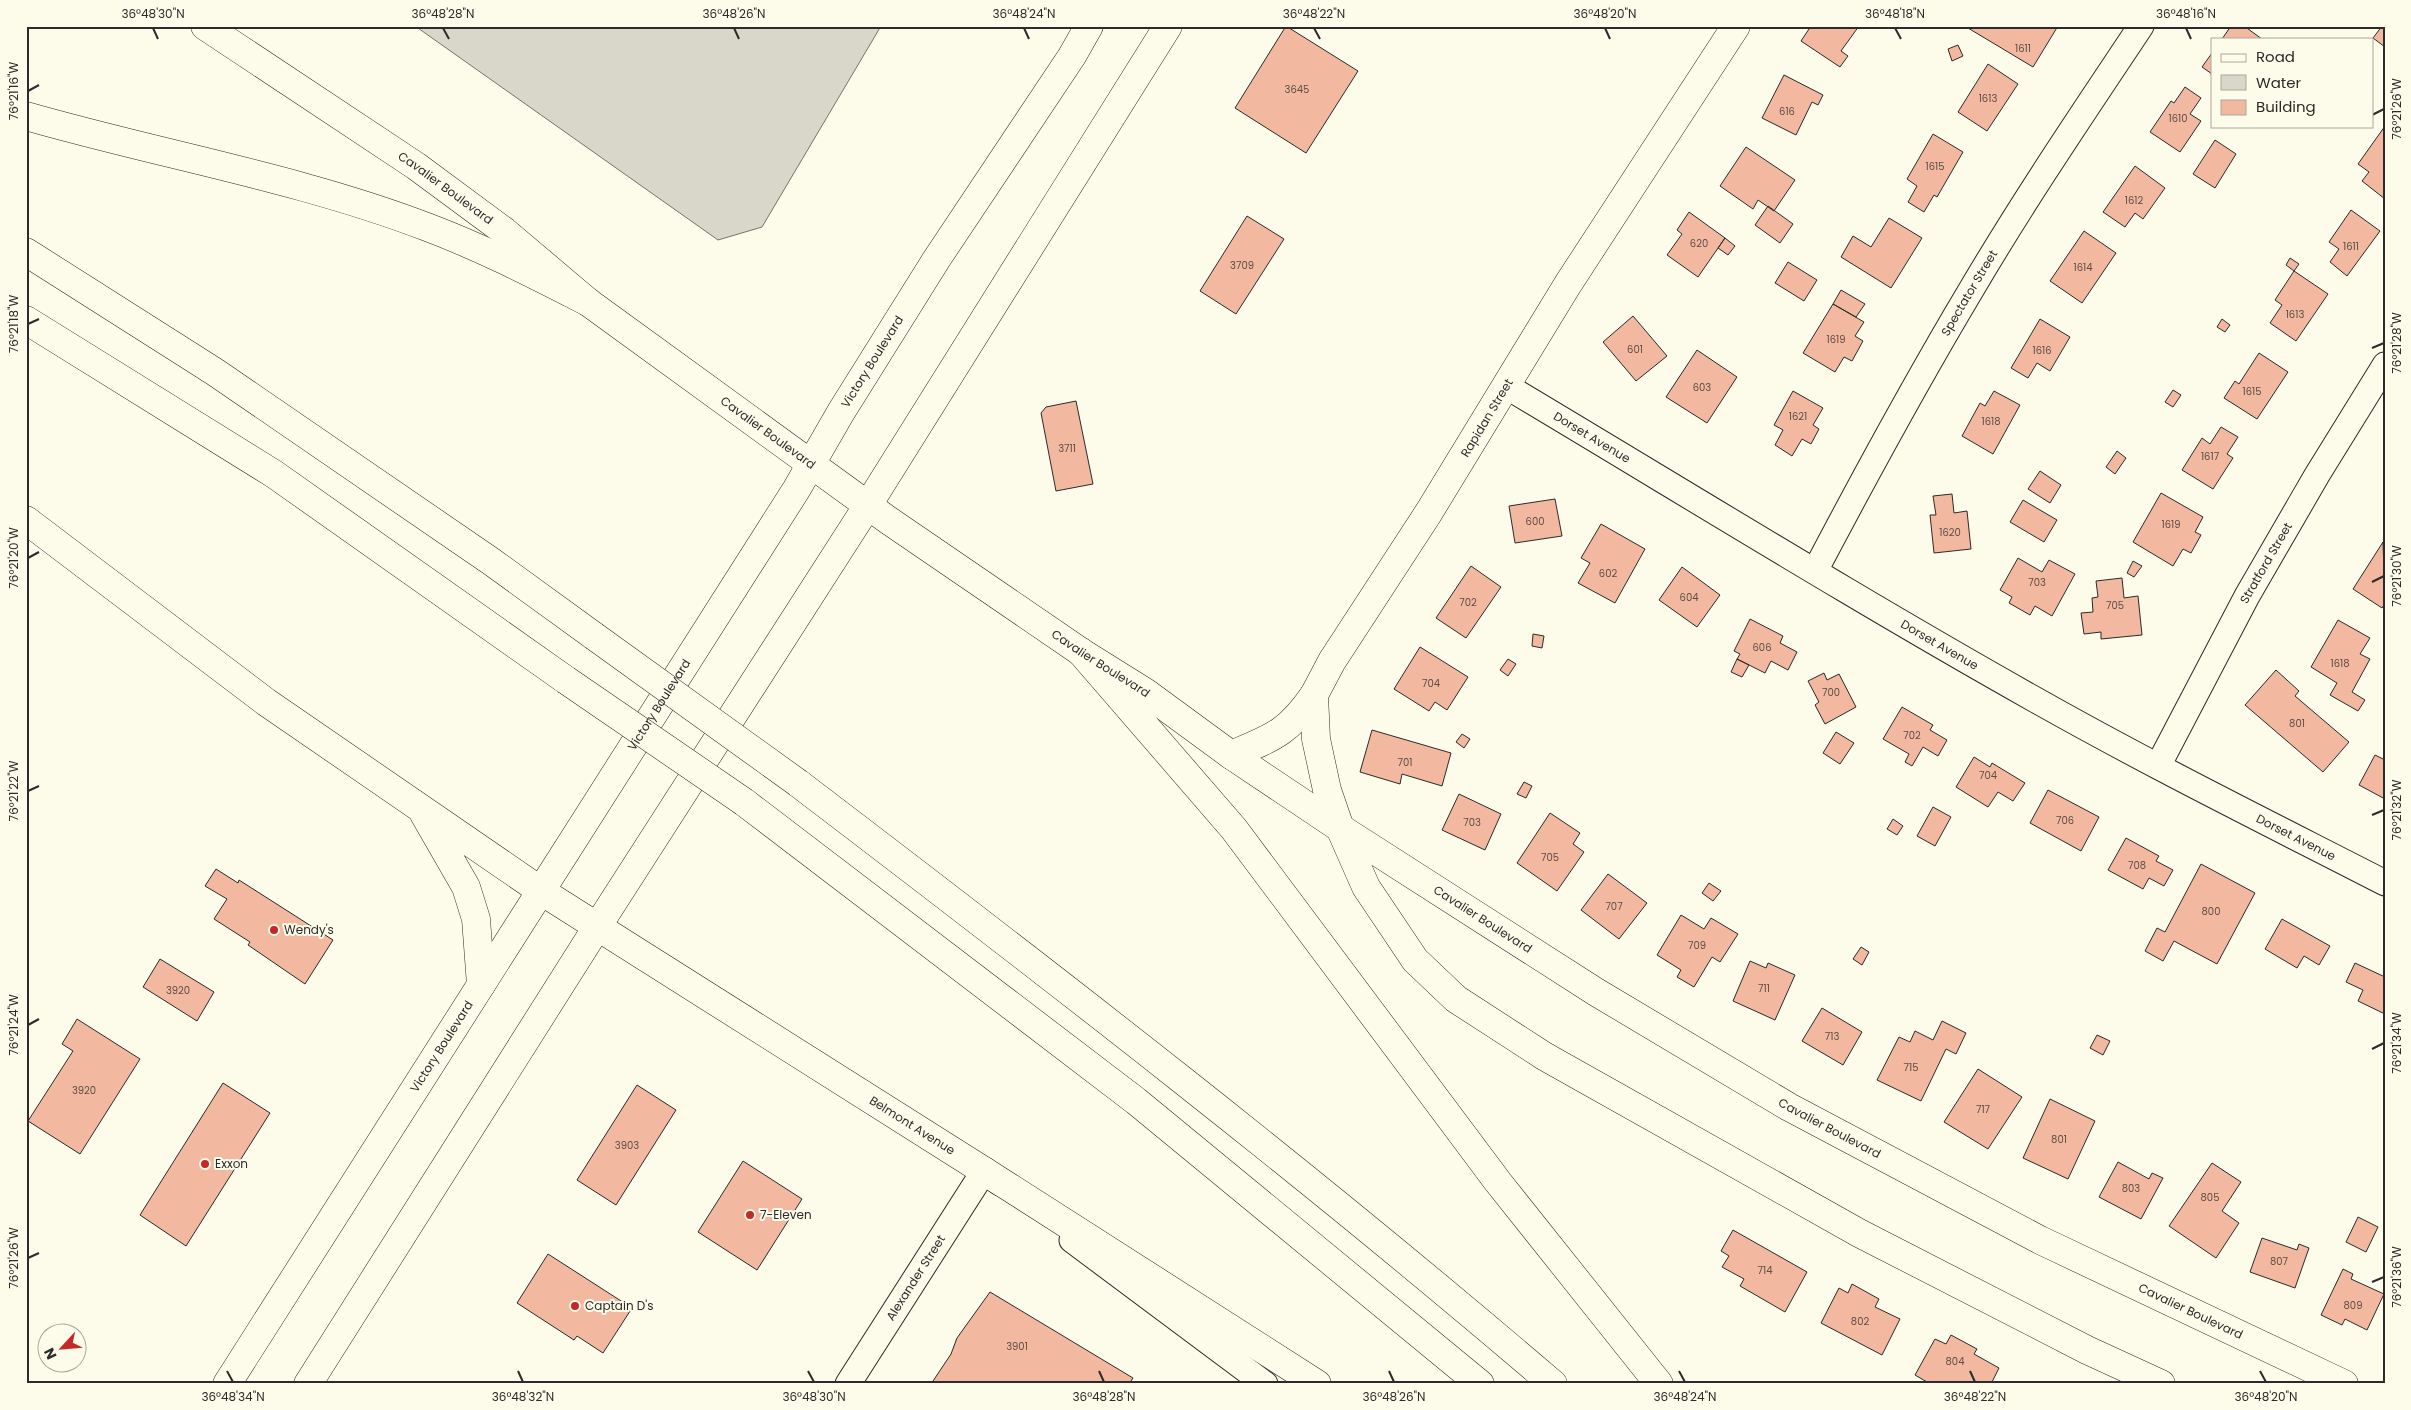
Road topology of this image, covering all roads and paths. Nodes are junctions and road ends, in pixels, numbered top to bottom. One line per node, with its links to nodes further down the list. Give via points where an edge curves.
1 (205, 26): 8 (main road, Cavalier Boulevard, via 416,166 504,231)
2 (1089, 26): 12 (main road, Victory Boulevard, via 936,260)
3 (1168, 26): 13 (main road)
4 (1736, 26): 11 (main road, Rapidan Street, via 1568,284)
5 (2141, 26): 15 (street, Spectator Street, via 1971,289 1883,442)
6 (26, 116): 8 (main road, via 336,197 436,230 509,261)
7 (26, 252): 33 (main road, bridge, via 215,372 492,562 798,783 1268,1148)
8 (588, 302): 12 (main road, Cavalier Boulevard)
9 (26, 320): 32 (main road, bridge, via 274,474 744,802 1136,1101)
10 (2385, 365): 19 (street, Stratford Street, via 2316,475 2247,596)
11 (1506, 386): 15 (street, Dorset Avenue); 17 (main road, Rapidan Street)
12 (811, 464): 13 (main road, Cavalier Boulevard); 23 (main road, Victory Boulevard)
13 (868, 505): 16 (main road, Cavalier Boulevard); 24 (main road)
14 (26, 520): 20 (main road, Belmont Avenue, via 266,702)
15 (1815, 571): 19 (street, Dorset Avenue, via 2034,699)
16 (1081, 652): 18 (main road, Cavalier Boulevard, via 1145,692); 34 (main road, via 1234,829 1498,1182)
17 (1314, 695): 18 (main road, Rapidan Street, via 1299,717 1276,736); 21 (main road, via 1316,739 1327,790)
18 (1231, 755): 21 (main road, Cavalier Boulevard)
19 (2158, 766): 22 (street, Dorset Avenue)
20 (419, 807): 23 (main road, Belmont Avenue); 25 (main road, via 466,887 476,918)
21 (1340, 828): 35 (main road, via 1366,887 1400,940 1415,960 1456,998 1544,1056 1859,1233 2087,1350); 36 (main road, Cavalier Boulevard, via 1596,992 1789,1107 2040,1240)
22 (2385, 884)
23 (542, 891): 24 (main road, Belmont Avenue); 25 (main road, Victory Boulevard)
24 (597, 927): 26 (main road, Belmont Avenue); 28 (main road)
25 (481, 986): 27 (main road, Victory Boulevard)
26 (984, 1171): 29 (street, Alexander Street); 30 (street, Belmont Avenue, via 1123,1280); 31 (main road)
27 (228, 1384)
28 (308, 1384)
29 (848, 1384)
30 (1265, 1384)
31 (1317, 1384)
32 (1480, 1384)
33 (1553, 1384)
34 (1660, 1384)
35 (2161, 1384)
36 (2344, 1384)

